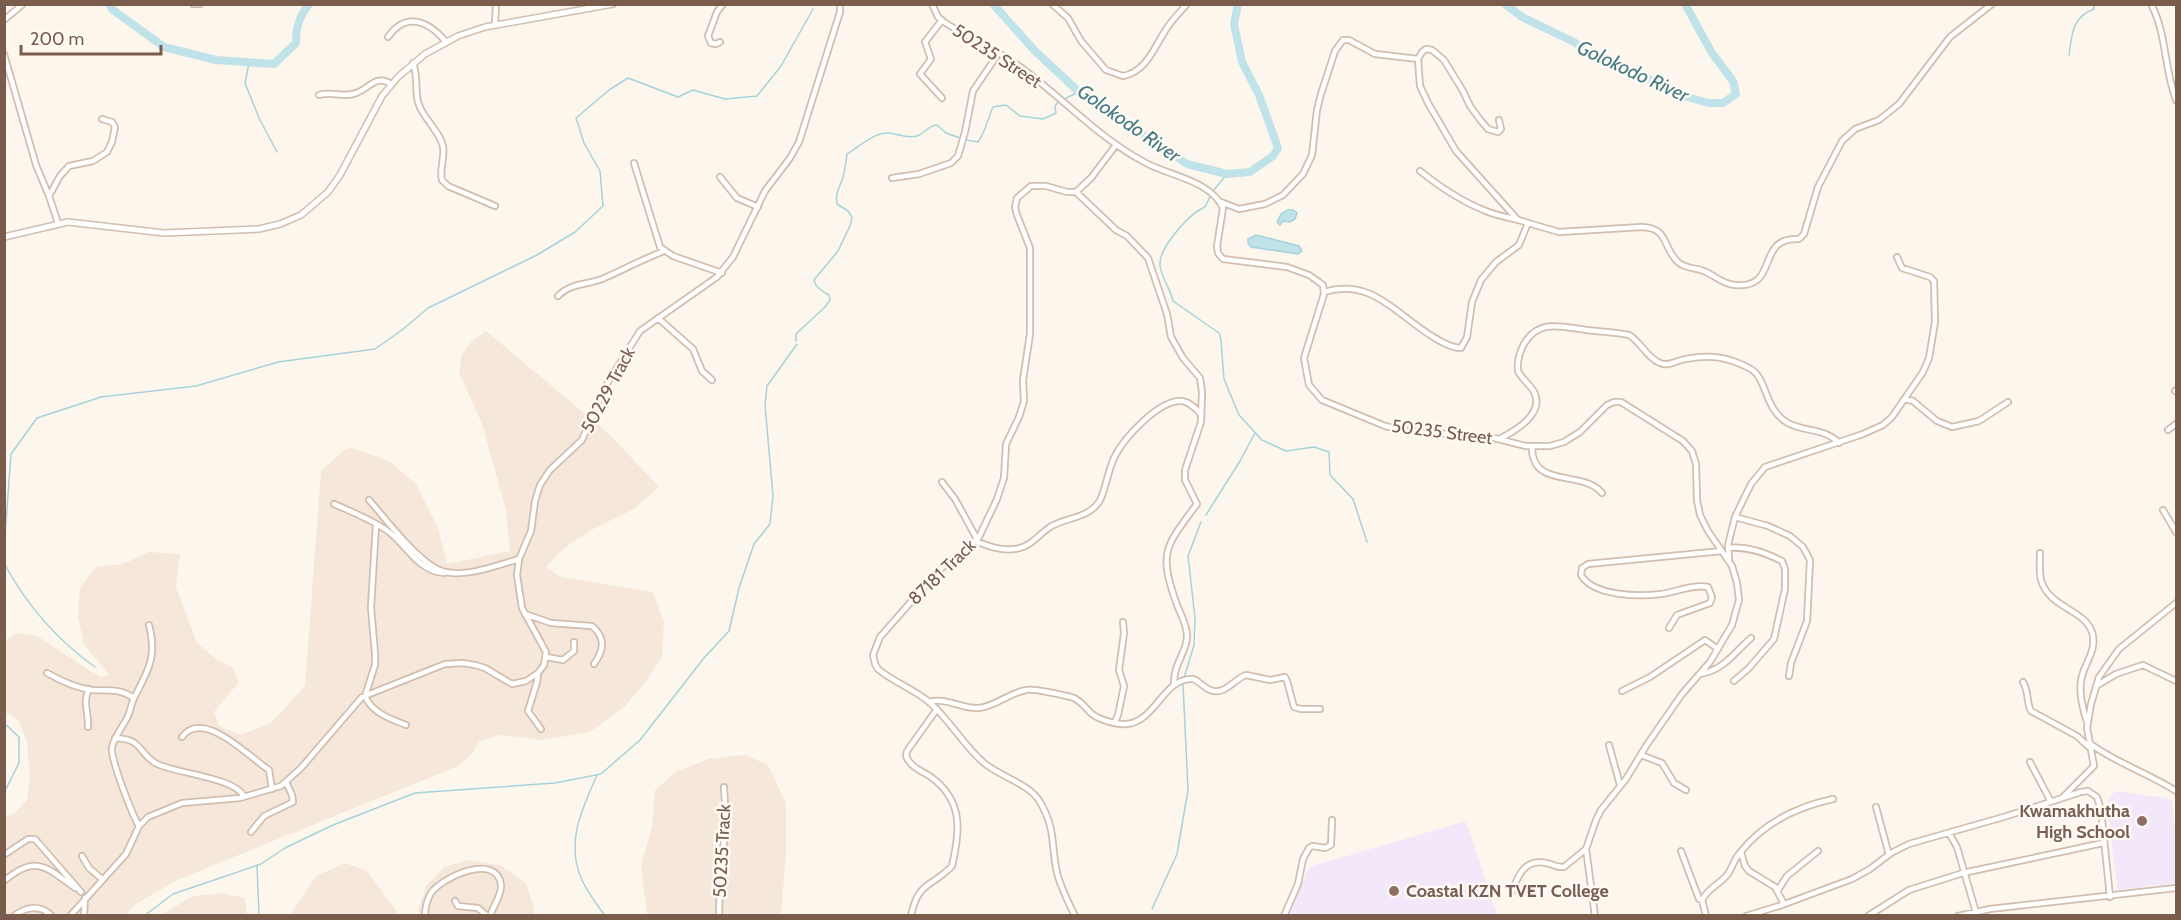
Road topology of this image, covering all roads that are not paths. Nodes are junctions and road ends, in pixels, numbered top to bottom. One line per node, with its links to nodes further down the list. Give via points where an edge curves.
1 (23, 4): 13 (street)
2 (193, 4): 3 (street)
3 (200, 4)
4 (496, 4): 15 (street)
5 (613, 4): 15 (street)
6 (723, 4): 18 (street, via 708,36 711,43)
7 (840, 4): 38 (street, 50229 Track, via 799,142)
8 (932, 4): 14 (street, 50235 Street)
9 (1052, 4): 10 (street, via 1068,18 1081,41 1106,70 1123,76 1137,71 1150,57)
10 (1187, 4)
11 (1992, 4): 41 (street, via 1950,37 1899,104 1842,141 1818,187 1804,234 1774,248 1756,282 1729,284 1682,265 1654,228 1559,232)
12 (2151, 4): 26 (street, via 2160,23)
13 (4, 20)
14 (942, 21): 20 (street, 50235 Street); 25 (street, via 926,39 931,59 920,74)
15 (495, 25): 17 (street)
16 (388, 37): 17 (street, via 402,24 419,22)
17 (446, 42): 22 (street)
18 (720, 42)
19 (4, 54): 35 (street, via 36,165)
20 (998, 54): 29 (street, 50235 Street, via 1019,66); 33 (street, via 973,91 958,156 951,163 919,174)
21 (1418, 59): 28 (street, via 1426,50 1438,54 1488,129 1498,132); 36 (street, via 1375,54 1343,40 1335,51 1321,94 1312,155 1303,174 1283,195 1264,204 1239,209); 39 (street, via 1421,90 1456,151)
22 (413, 63): 23 (street); 37 (street, via 418,103 443,147 442,180)
23 (391, 84): 24 (street, via 378,80 352,95); 40 (street, via 334,184 312,207 291,220 259,229 164,233)
24 (319, 95)
25 (942, 98)
26 (2176, 100)
27 (102, 119): 35 (street, via 115,127 110,148 98,159 69,166)
28 (1499, 120)
29 (1116, 145): 34 (street); 36 (street, 50235 Street, via 1145,163 1209,191)
30 (633, 163): 43 (street, via 657,242)
31 (1420, 171): 39 (street, via 1487,212)
32 (720, 177): 38 (street, via 737,198)
33 (892, 178)
34 (1076, 192): 52 (street, via 1148,258 1171,337 1200,378); 66 (street, 87181 Track, via 1031,186 1017,198 1017,215 1030,248 1030,334 1024,401 1006,444 1004,478 997,499)
35 (49, 196): 40 (street)
36 (1221, 202): 46 (street, via 1223,214 1217,246 1223,259 1287,267 1310,275 1323,285)
37 (495, 206)
38 (758, 207): 45 (street, 50229 Track)
39 (1517, 219): 41 (street)
40 (58, 223): 42 (street)
41 (1528, 223): 46 (street, via 1519,244 1481,280 1461,348 1437,340 1369,293 1348,288)
42 (4, 237)
43 (664, 251): 45 (street); 47 (street, via 594,282 571,286)
44 (1897, 257): 50 (street, via 1902,268 1932,279 1935,293 1929,358)
45 (722, 273): 48 (street, 50229 Track)
46 (1324, 292): 55 (street, 50235 Street, via 1304,357 1309,385 1322,400 1396,429)
47 (558, 296)
48 (658, 318): 49 (street, via 693,349 702,371); 70 (street, 50229 Track, via 640,332 618,366 582,440 545,477)
49 (712, 380)
50 (1904, 399): 51 (street, via 1952,427 1980,421); 56 (street, via 1883,425)
51 (2008, 402)
52 (1201, 414): 66 (street, via 1182,401 1147,418 1117,453 1102,497 1076,518 1050,527 1025,546 1004,549); 90 (street, via 1185,470 1185,480 1197,504 1167,550 1167,573 1187,637 1176,665)
53 (2176, 424): 54 (street)
54 (2168, 430)
55 (1499, 439): 56 (street, via 1528,421 1536,400 1518,371 1522,347 1532,333 1554,326 1629,335 1663,364 1689,358 1726,358 1755,372 1771,407 1781,418 1805,430 1829,434); 57 (street, 50235 Street)
56 (1839, 442): 63 (street, via 1765,467 1754,479)
57 (1532, 446): 59 (street, via 1538,467 1567,480 1592,484); 68 (street, 50235 Street, via 1564,442 1607,405 1626,405 1683,441 1692,451 1700,515)
58 (942, 482): 66 (street)
59 (1602, 493)
60 (369, 500): 72 (street, via 417,554)
61 (334, 504): 64 (street)
62 (2163, 510): 65 (street)
63 (1735, 517): 67 (street); 86 (street, via 1790,536 1810,560 1807,621)
64 (376, 524): 72 (street, via 417,561 438,573); 94 (street, via 371,608 375,665)
65 (2176, 532)
66 (976, 540): 96 (street, 87181 Track, via 934,575 874,649 879,669)
67 (1728, 548): 71 (street); 87 (street, via 1766,553 1782,561 1786,580 1774,639)
68 (1722, 551): 71 (street, 50235 Street); 77 (street, via 1588,564 1582,568 1581,575 1587,582 1620,594 1640,596 1708,587 1710,603 1677,615)
69 (2040, 553): 101 (street, via 2045,589 2086,623 2092,634 2092,652 2080,684)
70 (519, 559): 72 (street); 74 (street, 50229 Track, via 517,584)
71 (1729, 562): 80 (street, 50235 Street, via 1737,583 1738,607)
72 (447, 573)
73 (2176, 604): 91 (street, via 2119,649)
74 (525, 614): 81 (street, 50229 Track, via 544,646); 82 (street, via 552,623 592,626 603,644)
75 (1123, 622): 99 (street, via 1119,670 1124,686)
76 (149, 625): 95 (street, via 153,656)
77 (1668, 628)
78 (1750, 638): 85 (street, via 1724,665)
79 (574, 642): 81 (street, via 574,651 563,660)
80 (1718, 649): 85 (street, 50235 Street); 93 (street, via 1707,640 1702,641)
81 (546, 657): 84 (street)
82 (594, 664)
83 (47, 673): 92 (street)
84 (538, 673): 94 (street, via 512,684 485,668 445,664); 103 (street, via 528,711)
85 (1700, 674): 108 (street, 50235 Street)
86 (1789, 676)
87 (1734, 681)
88 (2176, 681): 91 (street, via 2143,665)
89 (2023, 682): 107 (street, via 2031,711)
90 (1174, 685): 98 (street, via 1183,679 1193,679 1217,691 1243,676 1270,680 1283,677 1294,707); 99 (street, via 1145,715 1130,723)
91 (2096, 686): 101 (street)
92 (89, 689): 95 (street, via 118,690); 102 (street, via 85,700)
93 (1622, 691)
94 (365, 696): 100 (street, via 370,706); 110 (street)
95 (134, 698): 105 (street)
96 (929, 702): 97 (street, 87181 Track); 99 (street, via 978,708 1032,689 1072,697 1094,716)
97 (937, 709): 153 (street, via 906,756 945,792 958,819 958,838 952,866 921,890); 154 (street, 87181 Track, via 984,762 1036,795 1050,824 1060,884)
98 (1320, 709)
99 (1114, 722)
100 (406, 725)
101 (2087, 725): 107 (street)
102 (88, 727)
103 (541, 729)
104 (182, 737): 113 (street, via 189,729 201,727 225,736 269,770)
105 (115, 738): 116 (street, via 133,740 161,765 212,779 237,789); 122 (street, via 112,757)
106 (1609, 745): 111 (street)
107 (2090, 745): 115 (street); 117 (street, via 2094,766)
108 (1641, 755): 111 (street, 50235 Street); 114 (street, via 1662,764 1674,783)
109 (2030, 762): 119 (street)
110 (286, 782): 113 (street); 123 (street, via 292,804 264,816)
111 (1620, 785): 126 (street, 50235 Street, via 1601,810)
112 (724, 787): 152 (street, 50235 Track, via 726,822)
113 (272, 789): 116 (street)
114 (1686, 790)
115 (2176, 791)
116 (244, 797): 122 (street, via 177,804 148,817)
117 (2062, 798): 119 (street); 125 (street, via 2094,793 2101,810)
118 (1833, 799): 129 (street, via 1772,822)
119 (2051, 802): 124 (street)
120 (1876, 807): 131 (street)
121 (1332, 820): 155 (street, via 1331,845 1312,846 1306,851 1298,884)
122 (139, 826): 134 (street, via 126,854)
123 (251, 832)
124 (1949, 833): 131 (street, via 1917,841); 133 (street)
125 (2103, 843): 133 (street); 140 (street)
126 (1586, 849): 138 (street, via 1564,867 1541,862 1525,866); 156 (street, 50235 Street)
127 (1681, 851): 142 (street)
128 (1818, 851): 137 (street, via 1787,876)
129 (1741, 852): 137 (street, via 1749,871); 142 (street, via 1726,876 1707,890)
130 (4, 855): 139 (street, via 28,838 35,838)
131 (1888, 855): 144 (street, via 1852,879)
132 (82, 856): 134 (street)
133 (1963, 873): 145 (street); 159 (street, via 1909,890)
134 (102, 879): 141 (street)
135 (4, 881): 139 (street, via 25,866 39,865)
136 (2176, 888): 140 (street)
137 (1778, 890): 144 (street)
138 (1512, 891)
139 (81, 892): 141 (street)
140 (2110, 897): 145 (street)
141 (86, 898): 148 (street); 149 (street)
142 (1702, 900): 157 (street)
143 (455, 901): 151 (street, via 458,906 478,908)
144 (1785, 904): 158 (street)
145 (1976, 913): 160 (street)
146 (15, 915): 147 (street, via 39,907)
147 (52, 915)
148 (70, 915)
149 (84, 915)
150 (425, 915): 151 (street, via 429,896 436,887 459,873 475,869 490,871 500,882)
151 (489, 915)
152 (719, 915)
153 (911, 915)
154 (1075, 915)
155 (1284, 915)
156 (1595, 915)
157 (1706, 915)
158 (1746, 915)
159 (1868, 915)
160 (1958, 915)

